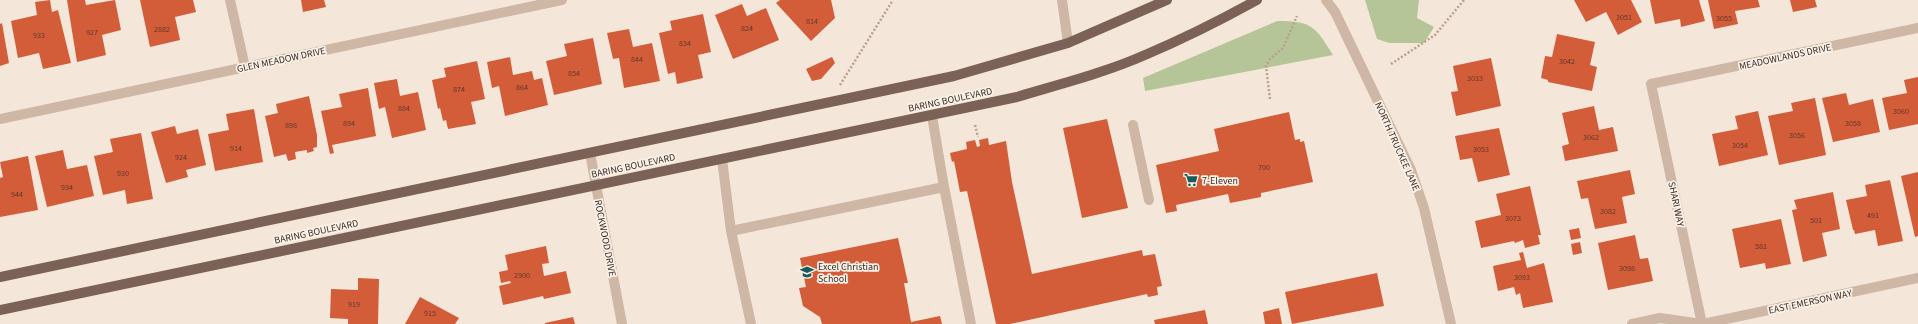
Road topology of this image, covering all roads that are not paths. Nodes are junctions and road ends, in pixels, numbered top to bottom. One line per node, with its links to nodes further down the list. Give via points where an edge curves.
1 (230, 0): 9 (street)
2 (562, 0): 9 (street, GLEN MEADOW DRIVE)
3 (1062, 0): 8 (street)
4 (1167, 0): 8 (main road, BARING BOULEVARD)
5 (1257, 0): 11 (main road, BARING BOULEVARD, via 1152,52 1107,70 1017,97)
6 (1326, 0): 26 (street, NORTH TRUCKEE LANE, via 1335,12 1411,170 1424,208)
7 (1918, 28): 10 (street, MEADOWLANDS DRIVE)
8 (1068, 43): 14 (main road, BARING BOULEVARD, via 954,76)
9 (244, 67): 12 (street, GLEN MEADOW DRIVE)
10 (1651, 84): 28 (street, SHARI WAY)
11 (932, 116): 15 (main road, BARING BOULEVARD); 17 (street)
12 (0, 119)
13 (1133, 125): 18 (street)
14 (590, 153): 16 (street, ROCKWOOD DRIVE); 20 (main road, BARING BOULEVARD)
15 (722, 159): 16 (main road, BARING BOULEVARD); 19 (street)
16 (596, 185): 22 (main road, BARING BOULEVARD); 23 (street, ROCKWOOD DRIVE)
17 (944, 187): 19 (street); 25 (street)
18 (1149, 200)
19 (732, 232): 24 (street)
20 (0, 277)
21 (1918, 278): 28 (street, EAST EMERSON WAY)
22 (0, 310)
23 (622, 324)
24 (751, 324)
25 (971, 324)
26 (1451, 324)
27 (1632, 324): 28 (street, EAST EMERSON WAY, via 1660,318)
28 (1702, 324)

